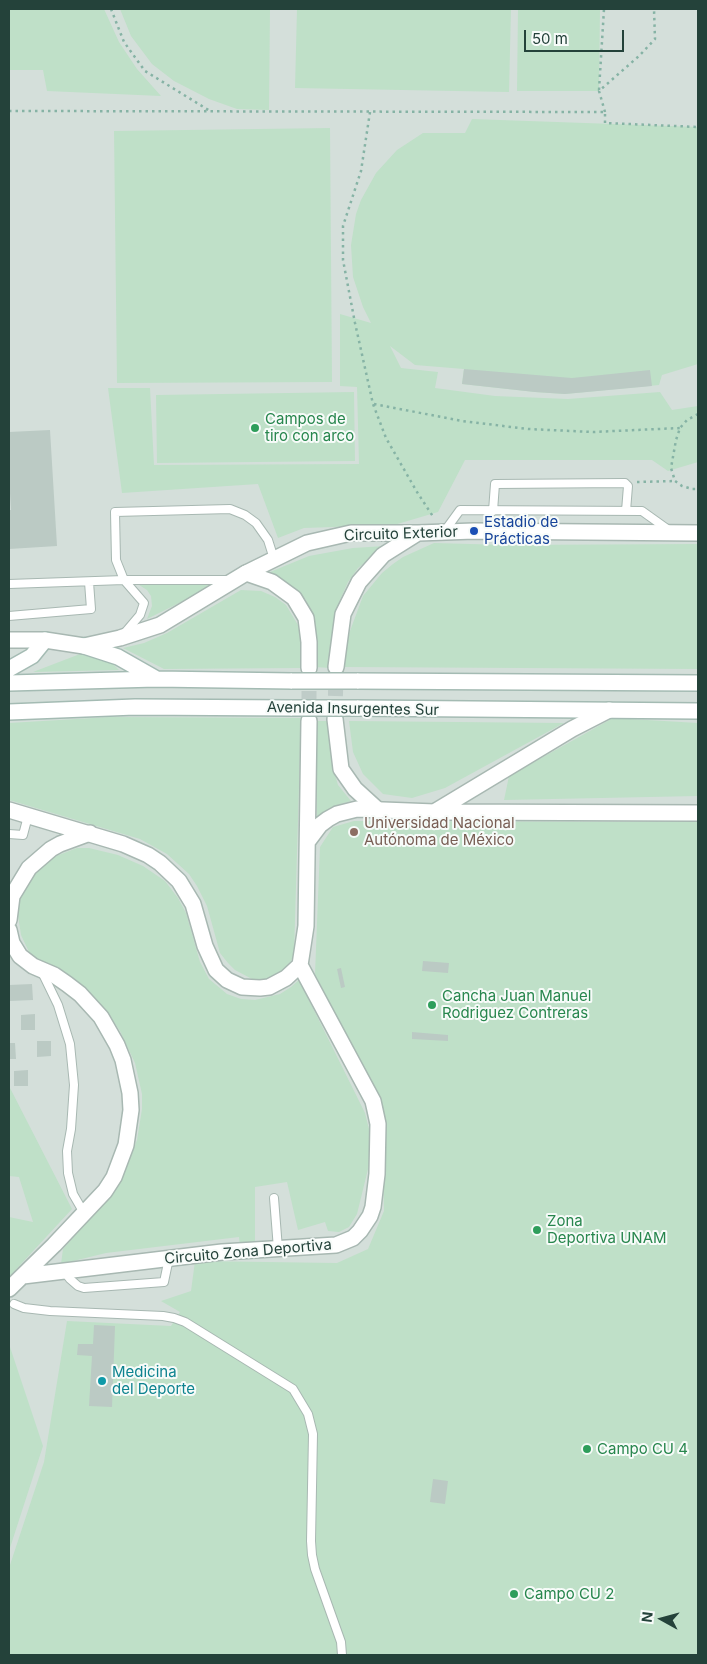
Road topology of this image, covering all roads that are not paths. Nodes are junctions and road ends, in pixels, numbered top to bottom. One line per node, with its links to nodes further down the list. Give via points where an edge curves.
1 (493, 511): 2 (lane); 2 (lane, via 495,484 625,482 628,486); 3 (lane, via 460,510)
2 (626, 511): 5 (lane, via 642,511)
3 (444, 532): 4 (street, Circuito Exterior); 5 (street, Circuito Exterior)
4 (418, 533): 7 (street, Circuito Exterior, via 352,533 307,543); 17 (street, via 383,555 359,582 343,614)
5 (674, 533): 6 (street, Circuito Exterior)
6 (698, 533)
7 (274, 559): 8 (street, Circuito Exterior); 9 (lane, via 268,540 256,524 245,514 230,509 116,512 116,560)
8 (242, 577): 9 (lane); 13 (street, Circuito Exterior, via 160,624); 18 (street, via 272,582 294,598 306,618 310,642)
9 (124, 580): 10 (lane); 13 (lane, via 144,603 140,614)
10 (88, 582): 11 (lane); 12 (lane, via 91,609)
11 (9, 584)
12 (9, 616)
13 (120, 638): 16 (street, Circuito Exterior)
14 (9, 640): 15 (street, Circuito Exterior)
15 (45, 640): 16 (street, Circuito Exterior); 19 (street, via 32,656)
16 (84, 646): 20 (street, via 118,657)
17 (336, 666)
18 (309, 668)
19 (9, 669)
20 (156, 679): 21 (street, Avenida Insurgentes Sur); 22 (street, Avenida Insurgentes Sur, bridge)
21 (9, 683)
22 (698, 683)
23 (609, 710): 24 (street, Avenida Insurgentes Sur); 25 (street, Avenida Insurgentes Sur, bridge, via 134,707); 30 (street)
24 (698, 711)
25 (9, 712)
26 (335, 719): 29 (street, via 341,769 355,789)
27 (310, 721): 35 (street)
28 (9, 810): 32 (street)
29 (378, 810): 30 (street); 35 (street, via 357,809 337,814 320,825)
30 (435, 812): 31 (street)
31 (698, 813)
32 (28, 816): 33 (street); 34 (lane, via 23,835)
33 (90, 833): 36 (street, via 51,849 29,868 12,896); 38 (street, via 148,855 171,872 193,904 216,970 227,980 242,987 269,987)
34 (9, 834)
35 (308, 841): 38 (street, via 306,926)
36 (9, 920)
37 (9, 930): 39 (street, via 20,956)
38 (300, 965): 42 (street, Circuito Zona Deportiva, via 372,1101 378,1124 377,1174 374,1207 353,1238 336,1246)
39 (40, 968): 41 (lane, via 58,1005 70,1044 74,1092 67,1167 73,1194); 41 (street, via 80,994 101,1017 118,1045 128,1076 131,1110 123,1153 105,1191)
40 (274, 1198): 42 (lane)
41 (84, 1213): 45 (street)
42 (278, 1249): 43 (street, Circuito Zona Deportiva)
43 (169, 1258): 44 (street, Circuito Zona Deportiva); 44 (lane, via 164,1282 84,1288)
44 (64, 1271): 45 (street, Circuito Zona Deportiva)
45 (15, 1283)
46 (14, 1304): 47 (lane, via 50,1311 174,1318 294,1389 308,1414 313,1434 312,1555 341,1642)
47 (342, 1655)

